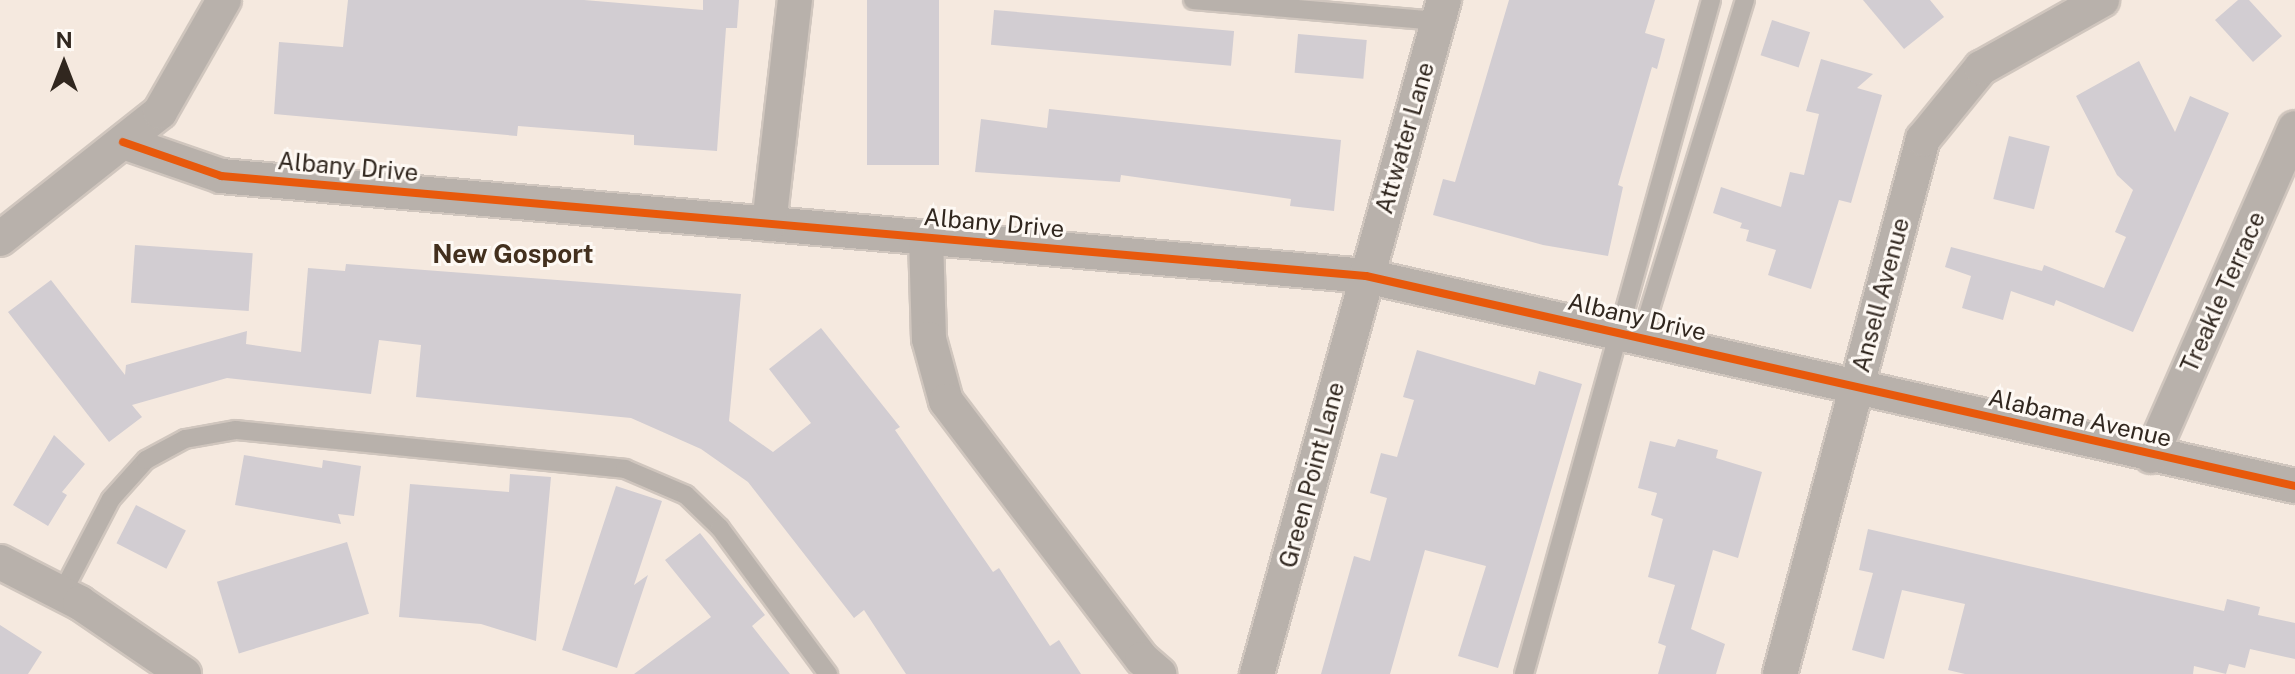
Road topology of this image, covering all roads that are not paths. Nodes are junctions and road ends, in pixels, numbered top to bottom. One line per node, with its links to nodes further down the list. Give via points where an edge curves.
1 (224, 0): 9 (street, via 160,112)
2 (795, 0): 10 (street)
3 (1193, 0): 7 (lane)
4 (1711, 0): 14 (lane)
5 (1745, 0): 14 (lane)
6 (2102, 0): 15 (street, Ansell Avenue, via 1981,68 1923,139)
7 (1440, 11): 13 (street, Attwater Lane)
8 (2295, 128): 16 (street, Treakle Terrace)
9 (123, 142): 10 (street, Albany Drive, via 221,176); 12 (street)
10 (769, 224): 11 (street, Albany Drive)
11 (926, 238): 13 (street, Albany Drive); 22 (street, via 929,339 946,401 1142,659)
12 (0, 239)
13 (1366, 276): 14 (street, Albany Drive); 23 (street, Green Point Lane)
14 (1630, 336): 15 (street, Albany Drive); 24 (lane)
15 (1856, 388): 16 (street, Alabama Avenue); 25 (street, Ansell Avenue)
16 (2151, 456): 17 (street, Alabama Avenue)
17 (2295, 486)
18 (0, 562): 19 (street)
19 (62, 593): 20 (street); 21 (lane, via 111,499 146,460 185,439 236,430 625,469 686,495 720,528)
20 (184, 674)
21 (828, 674)
22 (1159, 674)
23 (1257, 674)
24 (1524, 674)
25 (1780, 674)

